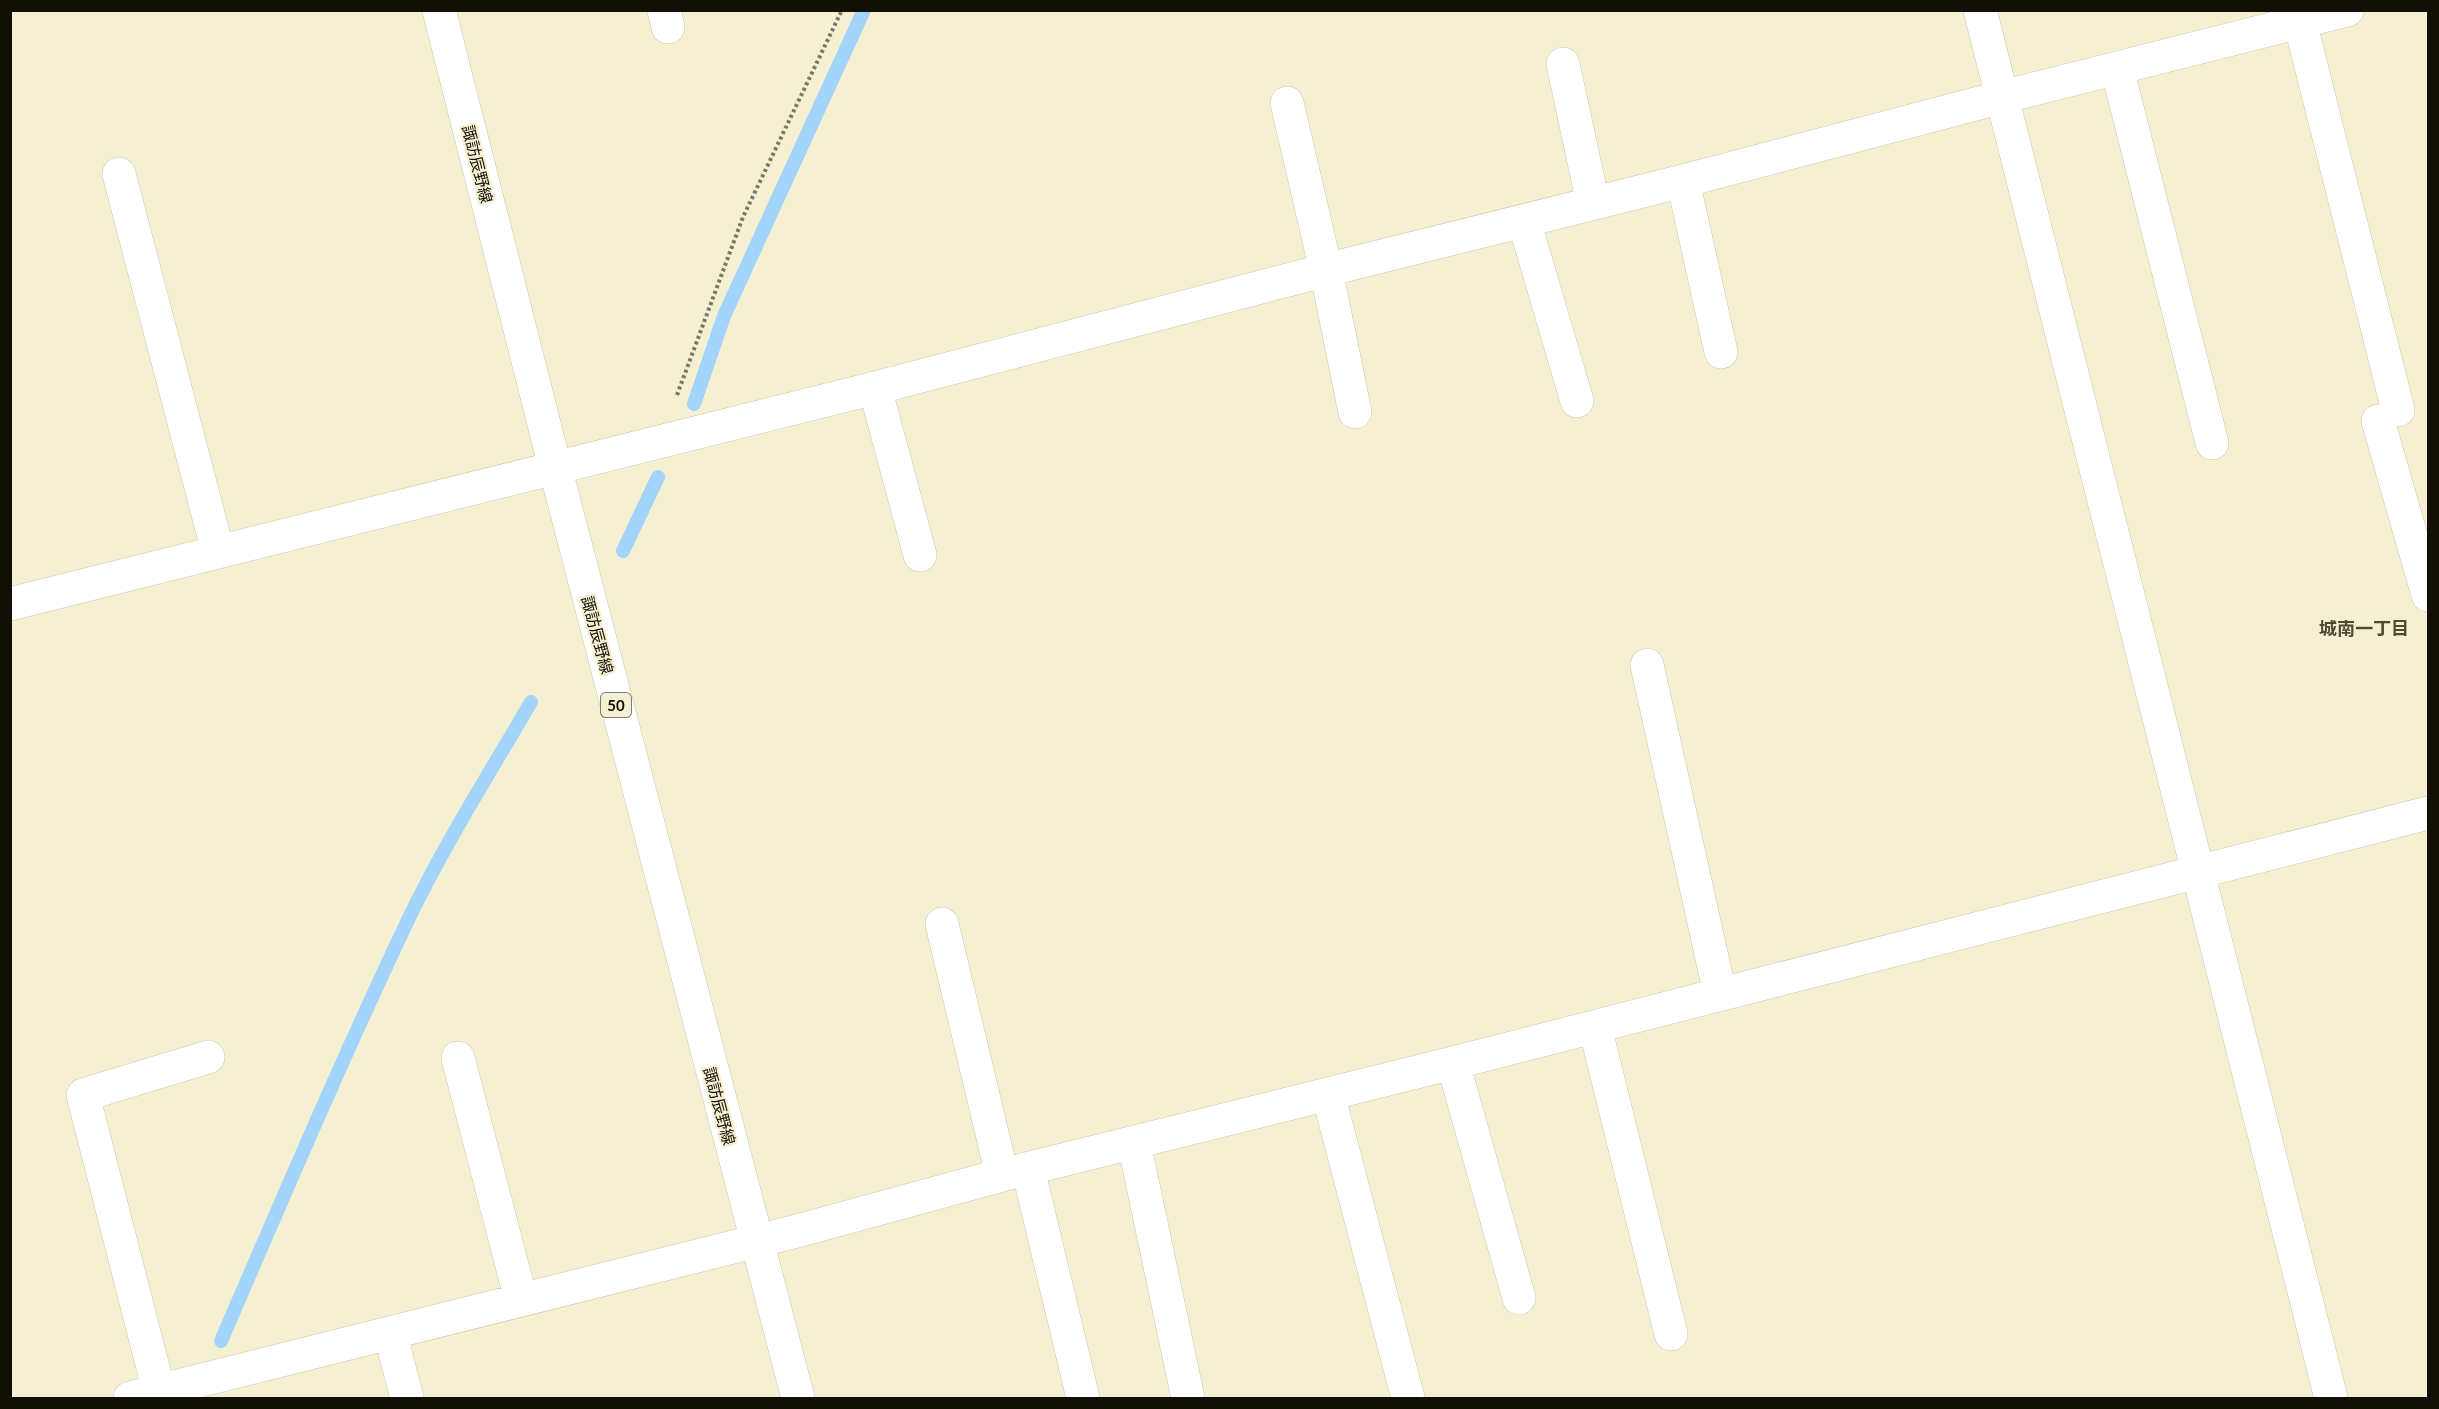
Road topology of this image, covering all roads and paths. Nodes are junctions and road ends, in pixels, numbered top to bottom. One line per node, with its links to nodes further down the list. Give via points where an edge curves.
1 (439, 10): 21 (street, 諏訪辰野線 / 50)
2 (842, 10): 19 (path, via 743,217)
3 (1980, 10): 8 (street)
4 (2347, 10): 5 (street)
5 (2300, 22): 7 (street); 24 (street)
6 (1563, 64): 12 (street)
7 (2118, 68): 8 (street); 20 (street)
8 (2002, 97): 11 (street); 28 (street)
9 (1287, 103): 14 (street)
10 (119, 174): 22 (street)
11 (1683, 181): 12 (street); 15 (street)
12 (1593, 203): 13 (street)
13 (1524, 221): 14 (street); 17 (street)
14 (1326, 270): 16 (street); 18 (street)
15 (1721, 352)
16 (875, 388): 19 (street); 23 (street)
17 (1577, 401)
18 (1355, 412)
19 (660, 441): 21 (street)
20 (2212, 443)
21 (555, 467): 22 (street); 38 (street, 諏訪辰野線 / 50)
22 (218, 552): 25 (street)
23 (920, 555)
24 (2428, 595)
25 (10, 604)
26 (1647, 665): 30 (street)
27 (2428, 813): 28 (street)
28 (2198, 872): 30 (street); 49 (street)
29 (942, 924): 37 (street)
30 (1720, 994): 31 (street)
31 (1595, 1027): 34 (street); 42 (street)
32 (208, 1057): 43 (street, via 83,1095)
33 (458, 1058): 40 (street)
34 (1453, 1063): 35 (street); 39 (street)
35 (1328, 1094): 36 (street); 48 (street)
36 (1134, 1143): 37 (street); 47 (street)
37 (1015, 1172): 38 (street); 46 (street)
38 (755, 1240): 40 (street); 45 (street, 諏訪辰野線 / 50)
39 (1519, 1298)
40 (521, 1300): 41 (street)
41 (390, 1333): 43 (street); 44 (street)
42 (1671, 1334)
43 (142, 1396)
44 (407, 1398)
45 (798, 1398)
46 (1083, 1398)
47 (1188, 1398)
48 (1408, 1398)
49 (2331, 1398)

